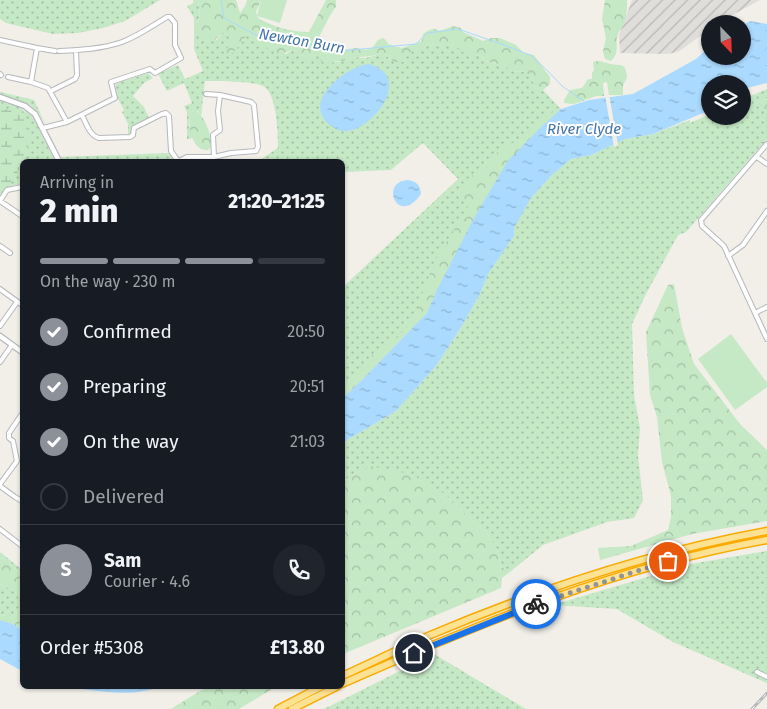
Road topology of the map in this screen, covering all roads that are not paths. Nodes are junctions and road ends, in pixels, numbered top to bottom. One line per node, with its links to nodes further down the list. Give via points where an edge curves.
1 (0, 40): 2 (street)
2 (38, 48): 3 (street); 5 (street)
3 (76, 50): 6 (street, via 75,79); 10 (street, via 121,42 170,17 175,23 175,46 181,58 154,73 150,69 111,82 115,98)
4 (8, 77): 5 (street)
5 (32, 82): 6 (street)
6 (51, 91): 11 (street)
7 (206, 94): 8 (street)
8 (220, 95): 14 (street, via 220,130 213,135); 14 (street, via 254,105 258,147 256,152)
9 (0, 97): 12 (street, via 30,108)
10 (82, 115): 11 (street); 17 (street, via 92,135 99,138 130,137 134,135 134,128 166,113 169,116 171,151)
11 (67, 122): 12 (street)
12 (43, 128): 16 (street)
13 (767, 144): 15 (street)
14 (214, 157): 18 (street)
15 (757, 157): 19 (street); 26 (street, via 701,220 724,246)
16 (58, 159)
17 (177, 159)
18 (184, 159)
19 (767, 164)
20 (20, 187): 21 (street, via 7,190)
21 (0, 201): 23 (street)
22 (766, 214): 26 (street, via 743,245)
23 (20, 215)
24 (0, 246): 25 (street)
25 (10, 253)
26 (728, 256): 31 (street)
27 (0, 289): 28 (street)
28 (17, 302): 29 (street); 32 (street)
29 (20, 304)
30 (767, 307): 31 (street)
31 (755, 313): 34 (street)
32 (0, 326)
33 (0, 336): 35 (street)
34 (767, 339)
35 (12, 346): 36 (street); 37 (street)
36 (20, 351)
37 (0, 362)
38 (20, 417): 39 (street, via 8,433 17,461)
39 (0, 485): 40 (street)
40 (20, 500)
41 (0, 529): 44 (street)
42 (767, 531): 46 (highway, via 678,550 549,589 428,636)
43 (767, 542): 48 (highway, via 653,565 552,597)
44 (20, 544)
45 (757, 672): 47 (street)
46 (345, 675)
47 (767, 677)
48 (345, 683)
49 (316, 689): 51 (highway)
50 (332, 689): 52 (highway)
51 (278, 709)
52 (292, 709)

